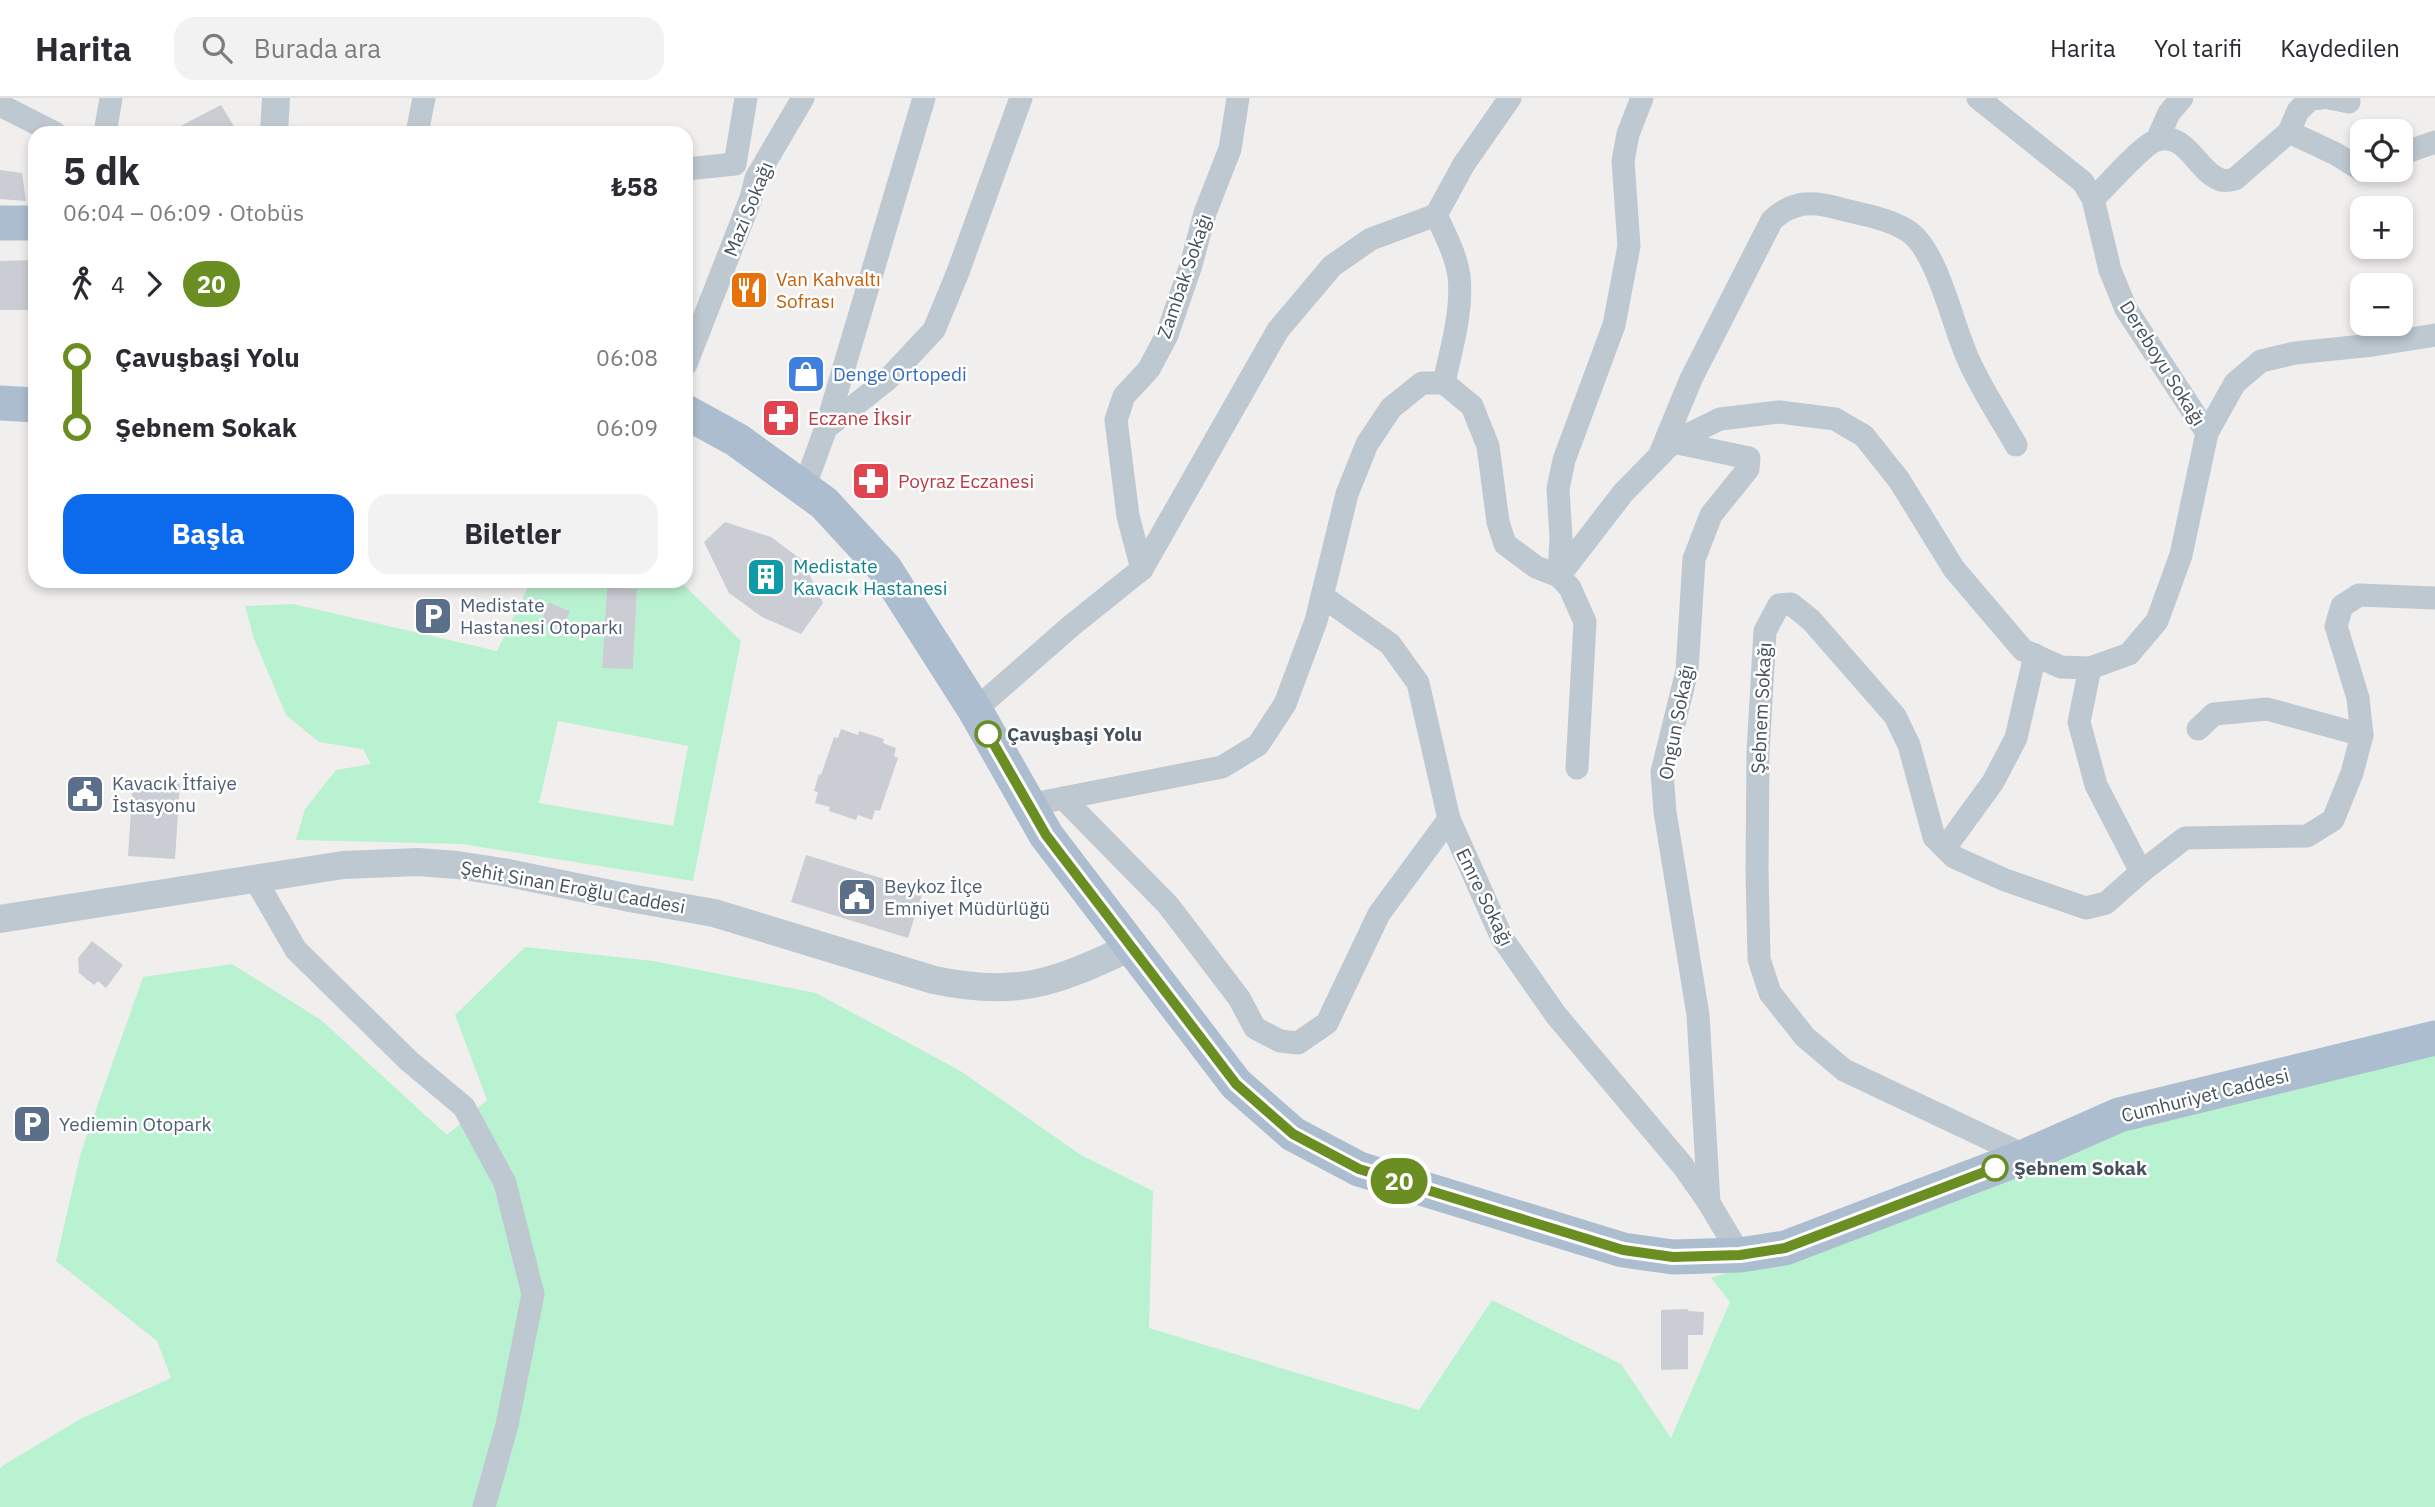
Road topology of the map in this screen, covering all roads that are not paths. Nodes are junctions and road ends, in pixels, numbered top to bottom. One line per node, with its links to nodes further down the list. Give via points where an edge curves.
1 (111, 98): 16 (street)
2 (276, 98): 17 (street)
3 (424, 98): 18 (street)
4 (746, 98): 24 (street)
5 (803, 98): 26 (street, Mazi Sokağı)
6 (924, 98): 37 (street)
7 (1021, 98): 37 (street, via 934,330 888,379)
8 (1238, 98): 42 (street, Zambak Sokağı, via 1230,149 1167,335 1149,369 1125,396 1116,420 1128,516)
9 (1510, 98): 28 (street, via 1464,164)
10 (1643, 98): 43 (street, via 1623,161 1629,246 1614,325 1564,460 1558,489)
11 (1978, 98): 27 (street, Dereboyu Sokağı, via 2083,182)
12 (2182, 98): 20 (street)
13 (2320, 98): 19 (street, via 2310,99 2298,111)
14 (6, 104): 15 (street)
15 (43, 126)
16 (106, 126)
17 (274, 126)
18 (418, 126)
19 (2289, 132): 20 (street, via 2235,179 2224,181 2216,179 2184,146 2171,139); 23 (street)
20 (2157, 140): 27 (street)
21 (2435, 142): 22 (street)
22 (2413, 150)
23 (2350, 163)
24 (735, 164): 25 (street); 26 (street)
25 (693, 168)
26 (756, 178): 32 (street, Mazi Sokağı)
27 (2093, 199): 38 (street, Dereboyu Sokağı, via 2110,270 2126,309)
28 (1436, 215): 33 (street, via 1459,276 1458,312); 42 (street, via 1371,239 1332,266 1278,330)
29 (0, 223): 30 (main road)
30 (28, 223)
31 (2435, 335): 38 (street, via 2261,360 2235,383)
32 (693, 346)
33 (1444, 383): 43 (street, via 1472,406 1488,446 1497,522 1505,544 1536,567); 44 (street, via 1422,383 1391,408 1367,444 1347,494)
34 (0, 403): 35 (main road)
35 (28, 405)
36 (693, 416): 41 (main road, Cumhuriyet Caddesi, via 737,440)
37 (826, 428): 41 (street)
38 (2207, 433): 47 (street, via 2181,555 2157,621 2129,654)
39 (2016, 445): 40 (street, via 1968,360 1940,280 1918,240 1898,226 1808,202 1793,205 1772,220 1691,379)
40 (1666, 450): 43 (street, via 1623,493); 46 (street, via 1720,419 1779,412 1835,419 1855,430 1899,480 1954,569 2023,650); 62 (street, Ongun Sokağı, via 1749,458 1748,469 1711,515 1694,559 1687,671 1662,772 1698,1015)
41 (804, 488): 48 (main road, Cumhuriyet Caddesi, via 824,503 885,569)
42 (1142, 569): 48 (street)
43 (1559, 576): 51 (street, via 1570,588 1585,622)
44 (1322, 596): 52 (street, via 1285,704 1258,745 1222,766); 54 (street, Emre Sokağı, via 1391,644 1418,683)
45 (2435, 598): 50 (street, Şebnem Sokağı, via 2358,595 2342,606 2336,626 2358,698)
46 (2035, 655): 47 (street, via 2061,667); 55 (street, via 2016,738 1993,782)
47 (2090, 668): 56 (street, via 2079,722 2096,785)
48 (975, 710): 53 (main road, Cumhuriyet Caddesi)
49 (2198, 729): 50 (street, via 2214,714 2267,709)
50 (2362, 735): 56 (street, Şebnem Sokağı, via 2333,820 2307,836 2185,838)
51 (1577, 768)
52 (1063, 798): 53 (street); 54 (street, via 1168,905 1239,998 1255,1028 1280,1041 1298,1043 1327,1023 1379,914)
53 (1028, 805): 59 (main road, Cumhuriyet Caddesi)
54 (1449, 819): 62 (street, Emre Sokağı, via 1502,938 1556,1015)
55 (1945, 848): 56 (street, Şebnem Sokağı, via 1954,857 2005,880 2086,908 2106,903); 61 (street, Şebnem Sokağı, via 1934,837 1909,745 1895,716 1811,620 1791,604 1779,605 1765,631 1758,752 1759,959 1770,993 1805,1037 1844,1070)
56 (2141, 872)
57 (255, 879): 58 (street, Şehit Sinan Eroğlu Caddesi); 59 (street, Şehit Sinan Eroğlu Caddesi, via 343,865 457,865 715,913 964,987 995,989 1057,980); 64 (street, via 296,950 409,1061 464,1107 505,1183 533,1294 507,1424)
58 (0, 919)
59 (1131, 947): 63 (main road, Cumhuriyet Caddesi, via 1236,1084 1293,1134 1359,1169 1623,1250 1673,1257)
60 (2435, 1038): 61 (main road, Cumhuriyet Caddesi, via 2119,1115)
61 (2026, 1156): 63 (main road, Cumhuriyet Caddesi, via 1785,1248)
62 (1709, 1203): 63 (street, Emre Sokağı)
63 (1740, 1255)
64 (484, 1507)

